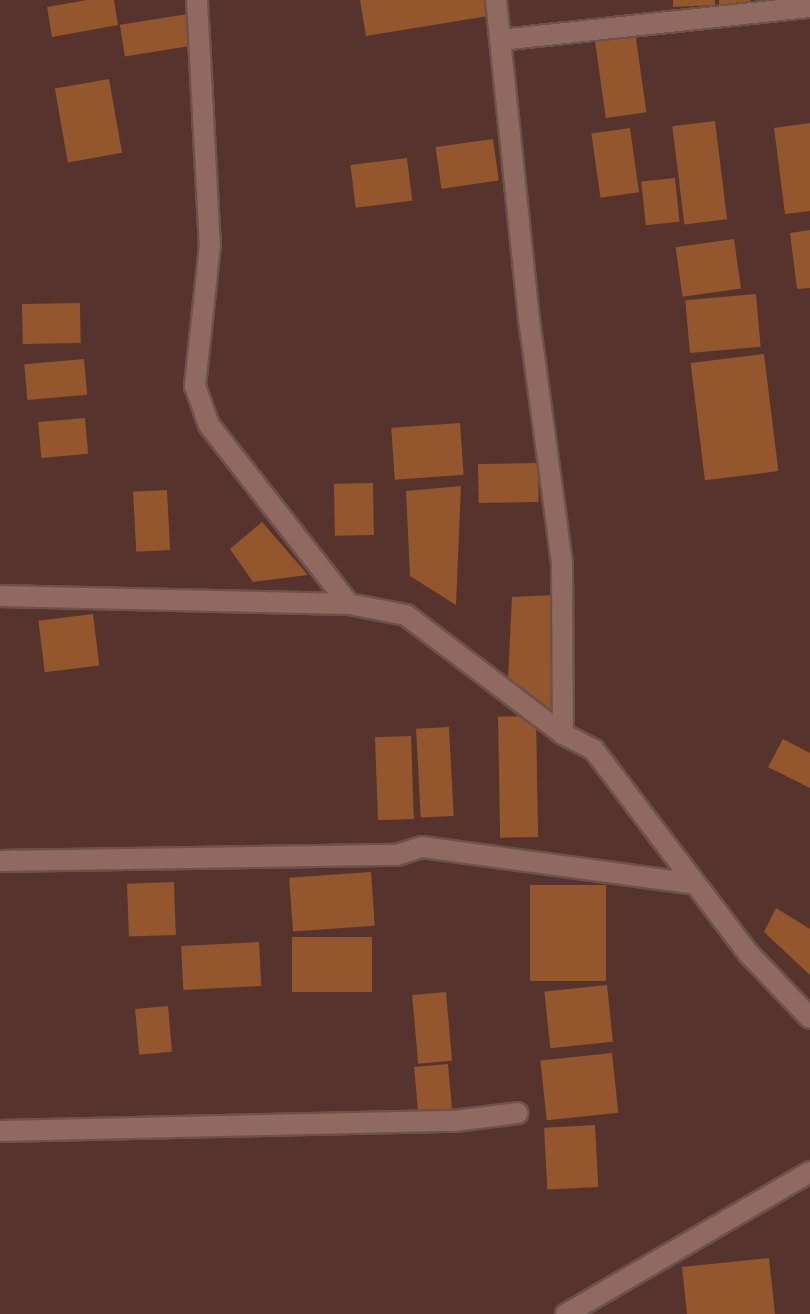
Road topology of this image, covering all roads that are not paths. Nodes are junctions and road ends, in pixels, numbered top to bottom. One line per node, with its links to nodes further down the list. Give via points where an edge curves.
1 (197, 0): 6 (street, via 210,245 195,386 209,425)
2 (496, 0): 4 (street)
3 (810, 7): 4 (street)
4 (500, 40): 7 (street, via 529,319 562,563)
5 (0, 596): 6 (street)
6 (349, 604): 7 (street, via 406,615)
7 (563, 734): 9 (street, via 594,750)
8 (0, 861): 9 (street, via 397,855 422,847)
9 (695, 884): 10 (street, via 749,954)
10 (810, 1018)
11 (518, 1113): 12 (street, via 454,1121)
12 (0, 1131)
13 (810, 1172): 14 (street)
14 (566, 1314)

